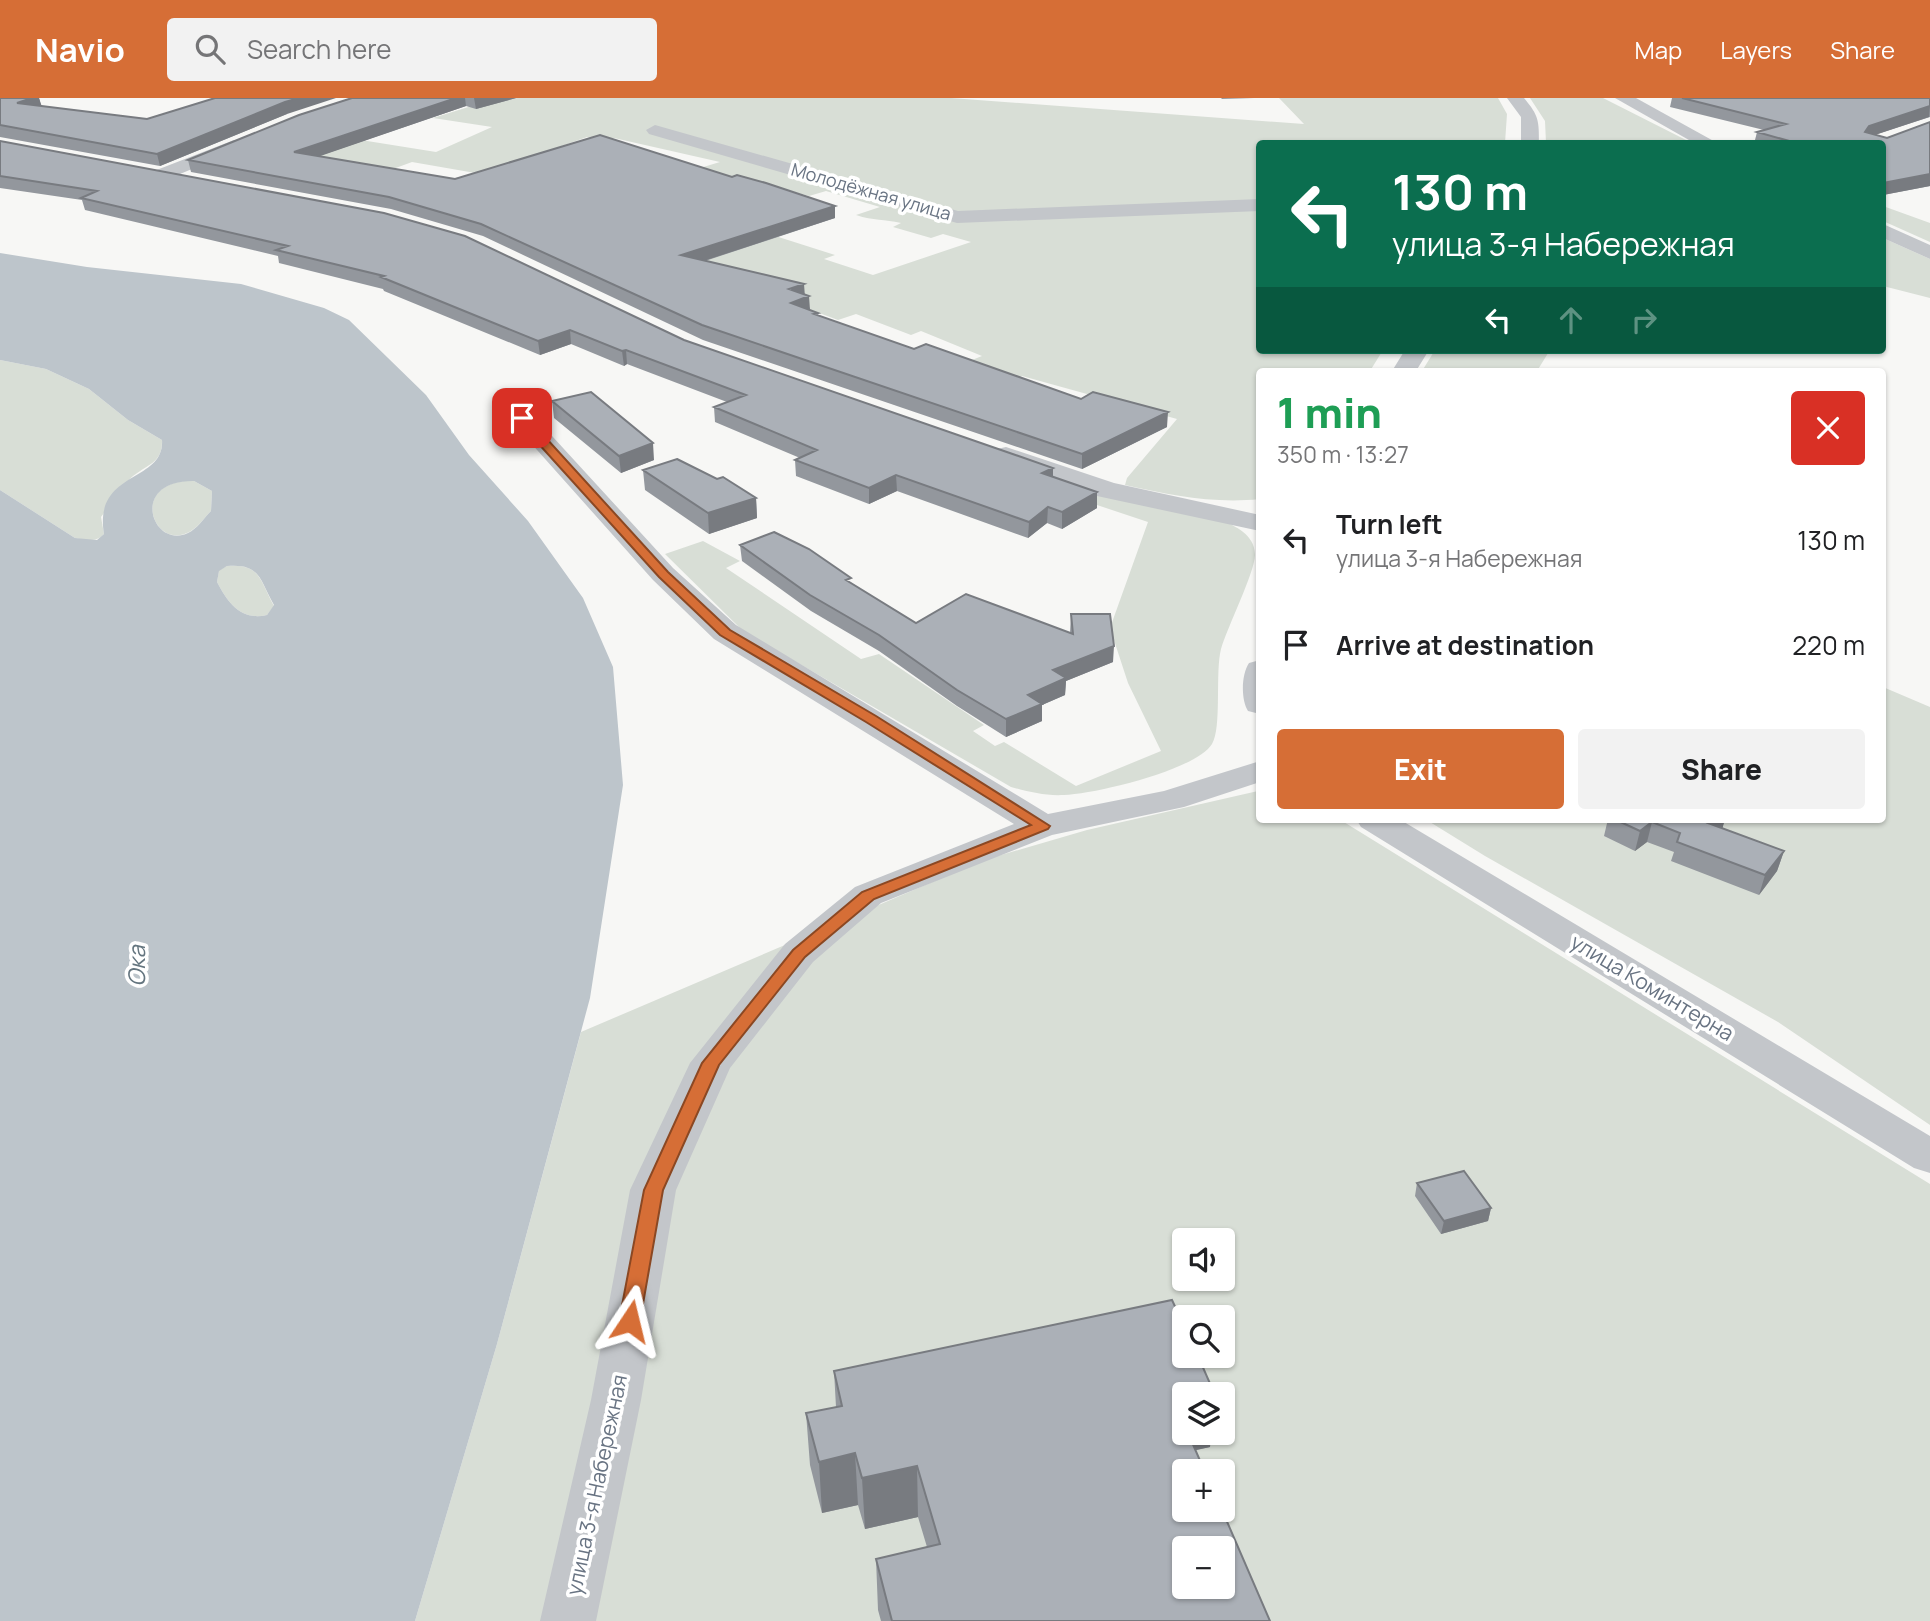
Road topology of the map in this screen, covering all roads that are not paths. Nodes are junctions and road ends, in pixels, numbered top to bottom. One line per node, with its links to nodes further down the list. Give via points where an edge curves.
1 (1515, 98): 6 (street, via 1530,117)
2 (1651, 98): 3 (street)
3 (1628, 101): 7 (street)
4 (654, 130): 11 (street, Молодёжная улица, via 957,217)
5 (249, 138): 9 (street)
6 (1530, 140)
7 (1702, 140)
8 (134, 170): 9 (street)
9 (160, 175): 10 (street)
10 (206, 184)
11 (1256, 205)
12 (1886, 231): 13 (street)
13 (1930, 253)
14 (522, 418): 19 (street, via 663,574 725,632)
15 (980, 446): 16 (street, via 1107,490)
16 (1256, 522)
17 (1256, 772): 19 (street, улица 3-я Набережная, via 1172,800)
18 (1381, 823): 20 (street, улица Коминтерна)
19 (1042, 826): 21 (street, улица 3-я Набережная, via 868,895 799,953 711,1063 653,1190 616,1400)
20 (1930, 1157)
21 (568, 1621)

